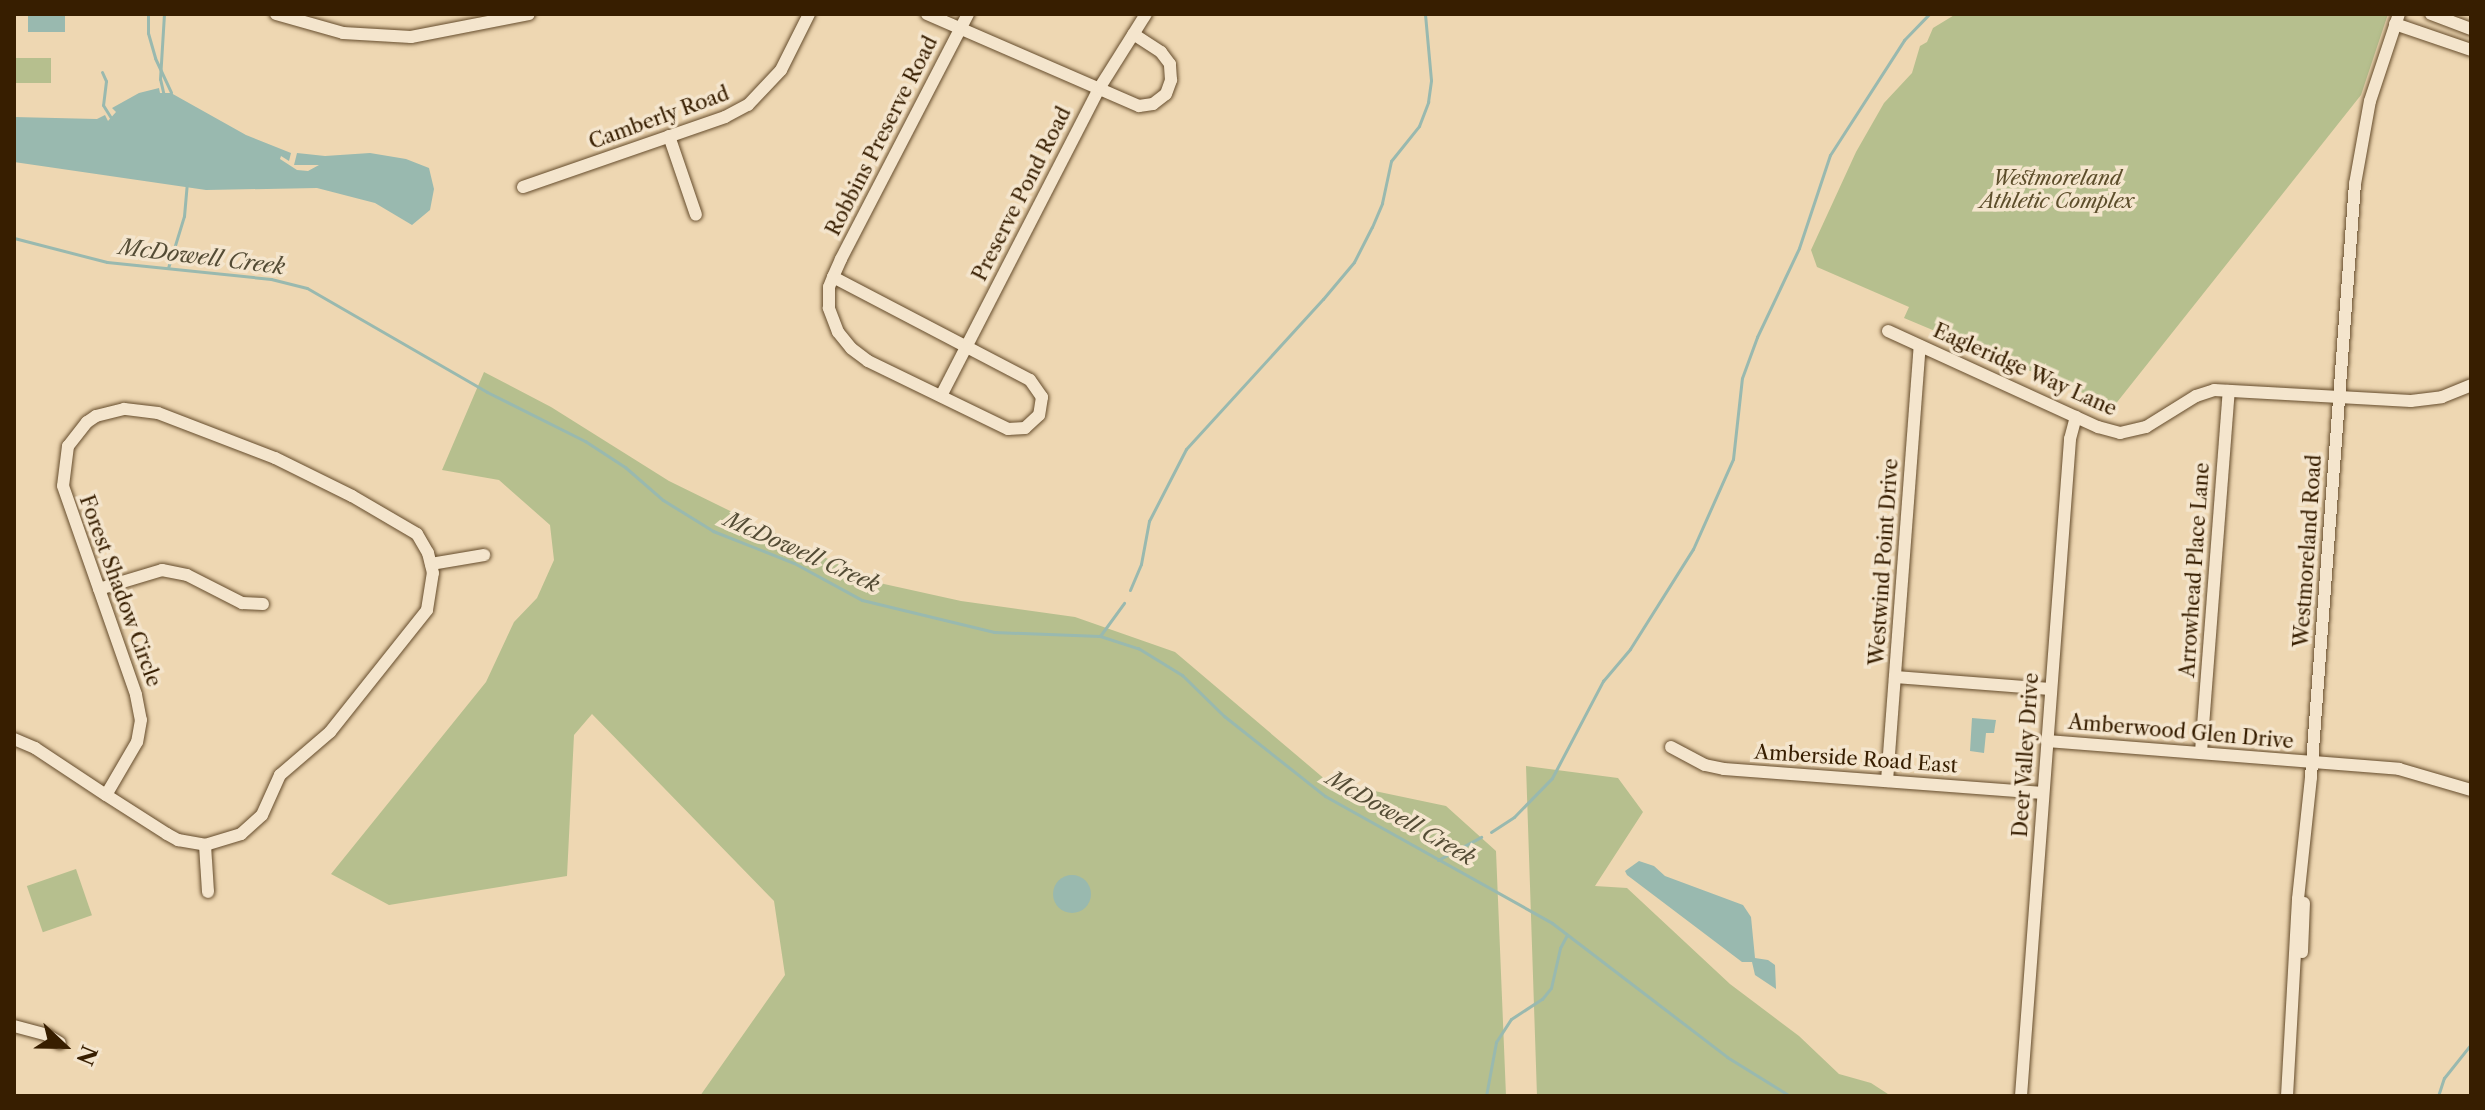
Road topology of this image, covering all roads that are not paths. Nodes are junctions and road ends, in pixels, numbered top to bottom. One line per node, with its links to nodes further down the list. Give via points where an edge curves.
1 (276, 14): 2 (street, via 343,33 411,37)
2 (529, 14)
3 (809, 14): 14 (street, Camberly Road, via 781,70 748,105)
4 (927, 14): 9 (street)
5 (968, 14): 9 (street, Robbins Preserve Road)
6 (1146, 14): 11 (street, Preserve Pond Road)
7 (2431, 14): 10 (street)
8 (2397, 19): 12 (street); 24 (street, Westmoreland Road, via 2370,101 2358,161)
9 (961, 28): 13 (street); 17 (street, Robbins Preserve Road)
10 (2471, 29)
11 (1133, 34): 13 (street, Preserve Pond Road); 13 (street, via 1170,64 1166,94 1139,106)
12 (2471, 50)
13 (1100, 87): 20 (street, Preserve Pond Road)
14 (669, 136): 15 (street, Camberly Road); 16 (street)
15 (523, 187)
16 (696, 215)
17 (833, 277): 20 (street, Robbins Preserve Road); 23 (street, Robbins Preserve Road, via 829,308 851,348)
18 (1888, 331): 19 (street, Eagleridge Way Lane)
19 (1920, 346): 25 (street, Eagleridge Way Lane); 30 (street, Westwind Point Drive)
20 (966, 347): 23 (street, Preserve Pond Road); 23 (street, Robbins Preserve Road, via 1030,380 1042,397 1039,415 1025,428 1008,429)
21 (2229, 391): 24 (street, Eagleridge Way Lane); 25 (street, Eagleridge Way Lane, via 2205,392 2130,432 2109,431); 35 (street, Arrowhead Place Lane)
22 (2468, 391): 24 (street, Eagleridge Way Lane, via 2422,401)
23 (941, 396)
24 (2339, 399): 36 (street, Westmoreland Road)
25 (2076, 417): 31 (street, Deer Valley Drive)
26 (484, 555): 27 (street)
27 (431, 564): 28 (street, Forest Shadow Circle, via 408,526 325,482 173,418 124,409 87,422 63,461 65,497); 41 (street, via 431,597 411,632 330,732 280,775 257,821 229,840)
28 (99, 589): 29 (street, via 162,570 187,575 242,603); 40 (street, Forest Shadow Circle, via 141,720 137,742)
29 (263, 604)
30 (1895, 677): 31 (street); 37 (street, Westwind Point Drive)
31 (2051, 689): 33 (street, Deer Valley Drive)
32 (14, 739): 40 (street)
33 (2047, 741): 35 (street, Amberwood Glen Drive); 39 (street, Deer Valley Drive)
34 (1671, 747): 37 (street, Amberside Road East, via 1724,769)
35 (2201, 752): 36 (street, Amberwood Glen Drive)
36 (2312, 762): 38 (street, Amberwood Glen Drive, via 2399,769); 46 (street, Westmoreland Road)
37 (1887, 781): 39 (street, Amberside Road East)
38 (2471, 790)
39 (2043, 793): 45 (street, Deer Valley Drive)
40 (106, 795): 41 (street, via 178,840)
41 (205, 845): 42 (street)
42 (208, 892)
43 (14, 1026): 44 (street)
44 (60, 1043)
45 (2021, 1096)
46 (2287, 1096)

